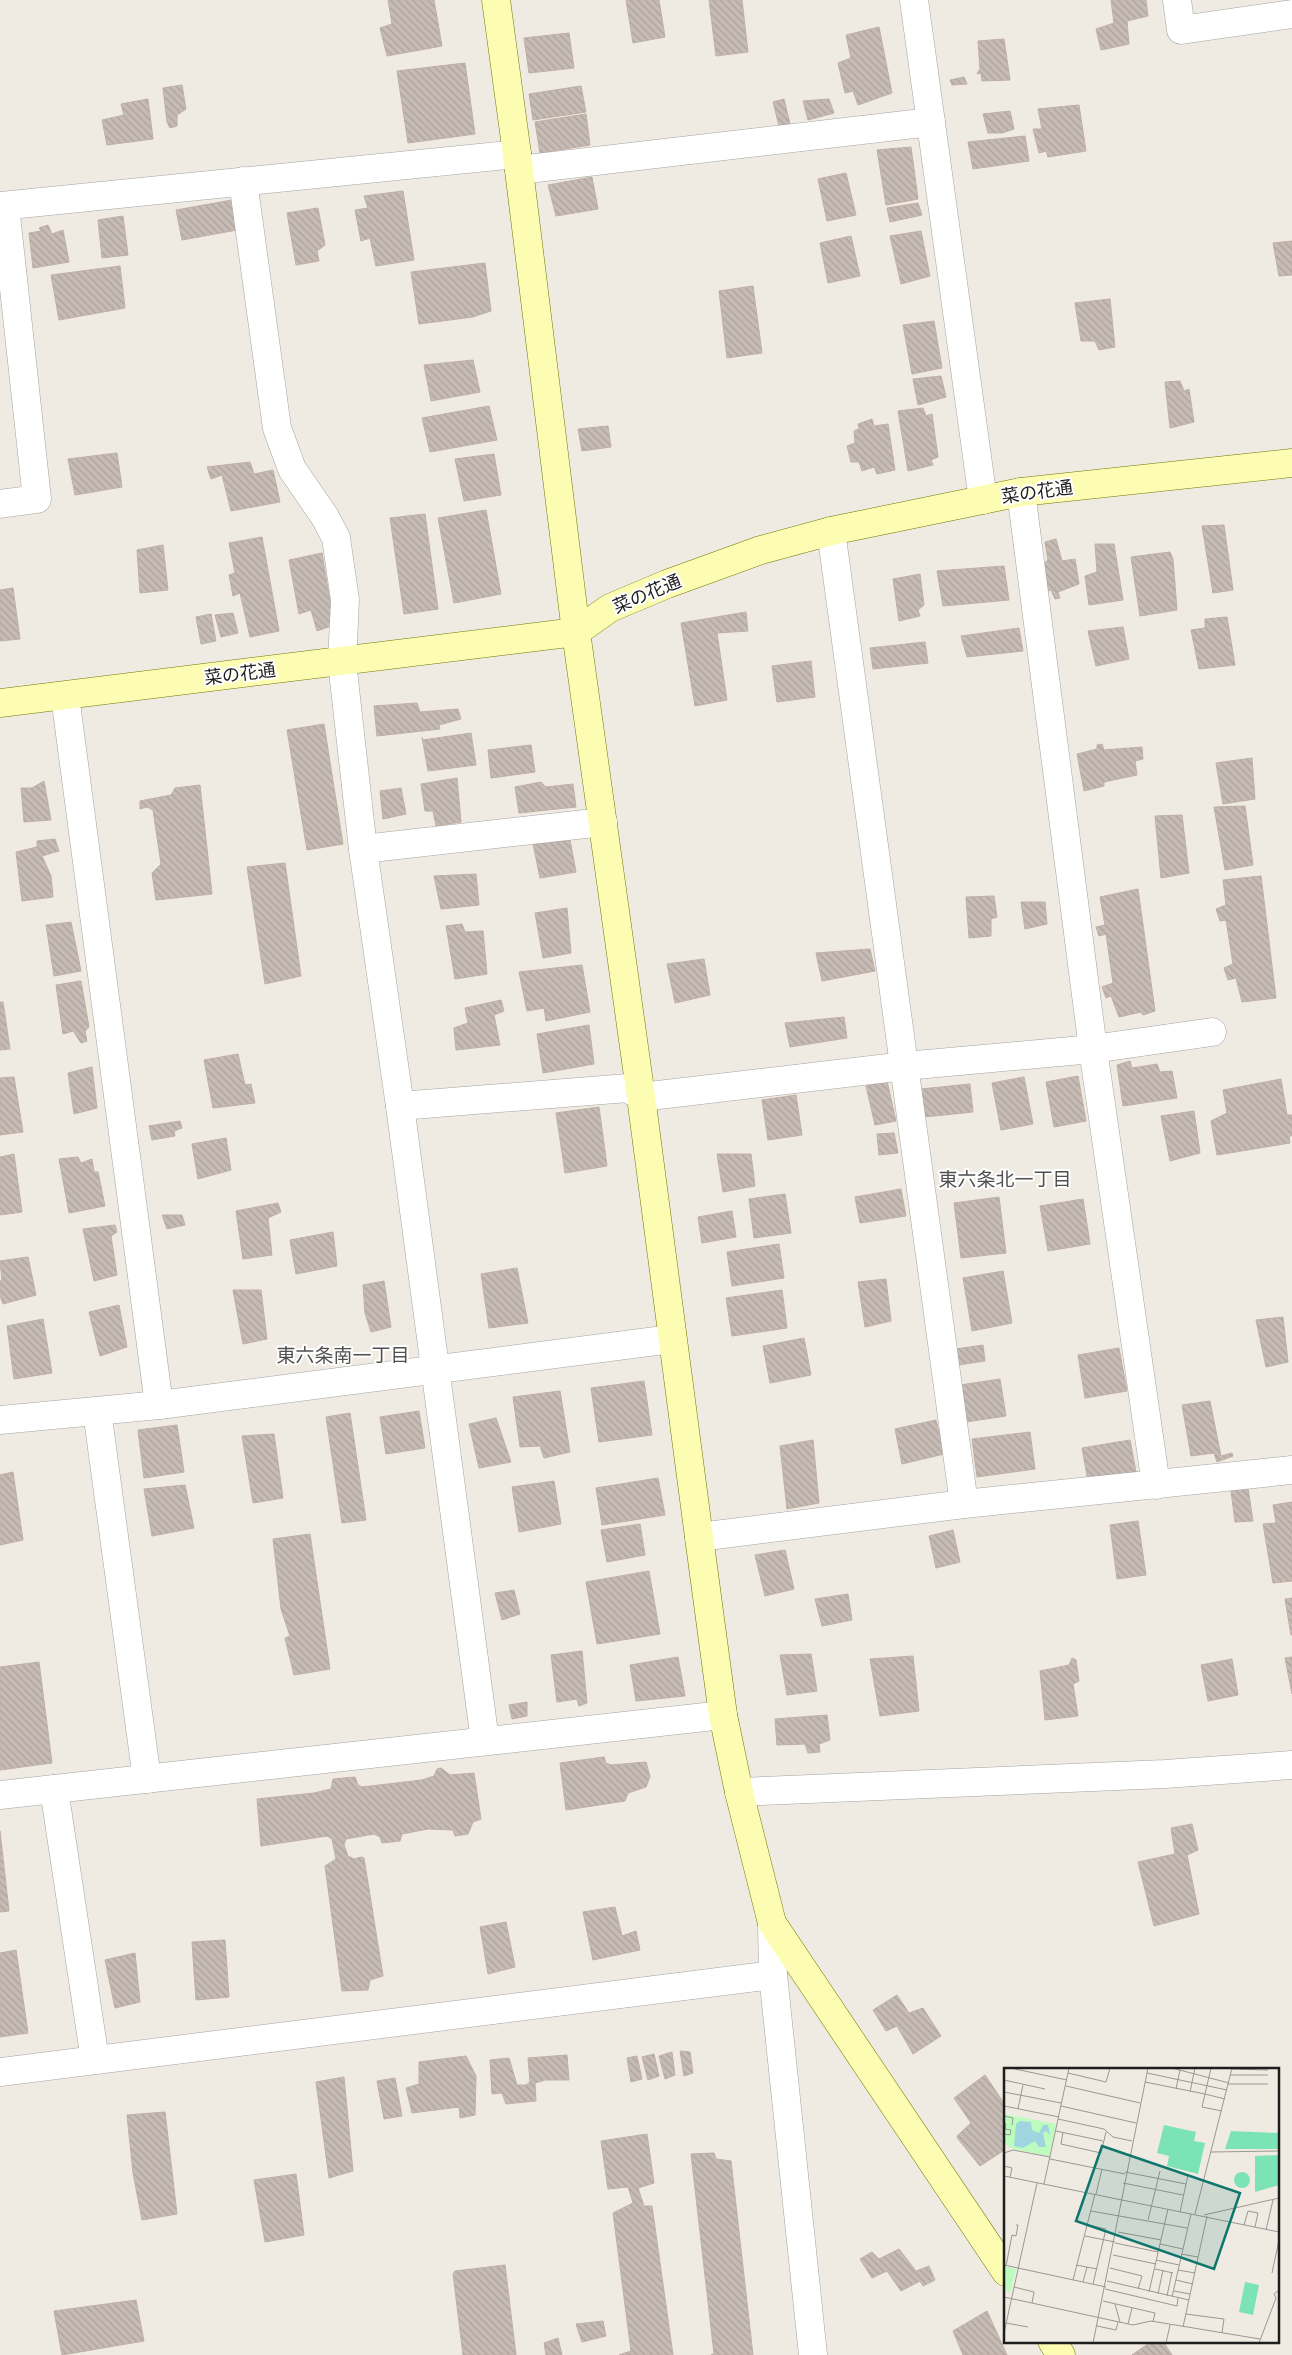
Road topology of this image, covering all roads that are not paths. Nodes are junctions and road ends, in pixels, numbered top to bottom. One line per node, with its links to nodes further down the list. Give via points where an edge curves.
1 (496, 0): 6 (street)
2 (914, 0): 5 (street)
3 (1177, 0): 4 (street, via 1181,30)
4 (1292, 14)
5 (931, 122): 6 (street); 11 (street)
6 (518, 162): 7 (street); 14 (street)
7 (243, 181): 8 (street); 15 (street, via 277,428 292,470 336,538 345,600)
8 (2, 206): 12 (street, via 37,499)
9 (1292, 462): 10 (street, 菜の花通)
10 (1022, 492): 11 (street, 菜の花通); 21 (street)
11 (983, 500): 13 (street, 菜の花通)
12 (0, 504)
13 (832, 531): 14 (street, 菜の花通, via 761,550 667,584 610,608); 22 (street)
14 (576, 632): 15 (street, 菜の花通); 18 (street)
15 (342, 662): 16 (street, 菜の花通); 19 (street)
16 (65, 696): 17 (street, 菜の花通); 27 (street)
17 (0, 703)
18 (603, 822): 19 (street); 23 (street)
19 (363, 850): 24 (street)
20 (1212, 1032): 21 (street)
21 (1093, 1049): 22 (street); 31 (street)
22 (905, 1066): 23 (street); 32 (street)
23 (641, 1097): 24 (street, via 628,1088); 25 (street)
24 (400, 1106): 26 (street)
25 (672, 1339): 26 (street); 33 (street)
26 (435, 1370): 27 (street); 35 (street)
27 (159, 1405): 28 (street)
28 (97, 1411): 29 (street); 37 (street)
29 (0, 1420)
30 (1292, 1470): 31 (street)
31 (1156, 1485): 32 (street)
32 (964, 1504): 33 (street)
33 (699, 1537): 34 (street)
34 (723, 1715): 35 (street); 39 (street)
35 (485, 1741): 37 (street)
36 (1292, 1765): 39 (street, via 1166,1774)
37 (148, 1779): 38 (street)
38 (54, 1789): 40 (street); 43 (street)
39 (738, 1792): 41 (street)
40 (0, 1795)
41 (772, 1923): 42 (street); 45 (street)
42 (773, 1975): 43 (street); 47 (street)
43 (96, 2060): 44 (street)
44 (0, 2072)
45 (1004, 2269)
46 (1053, 2342): 48 (street)
47 (814, 2355)
48 (1061, 2355)

